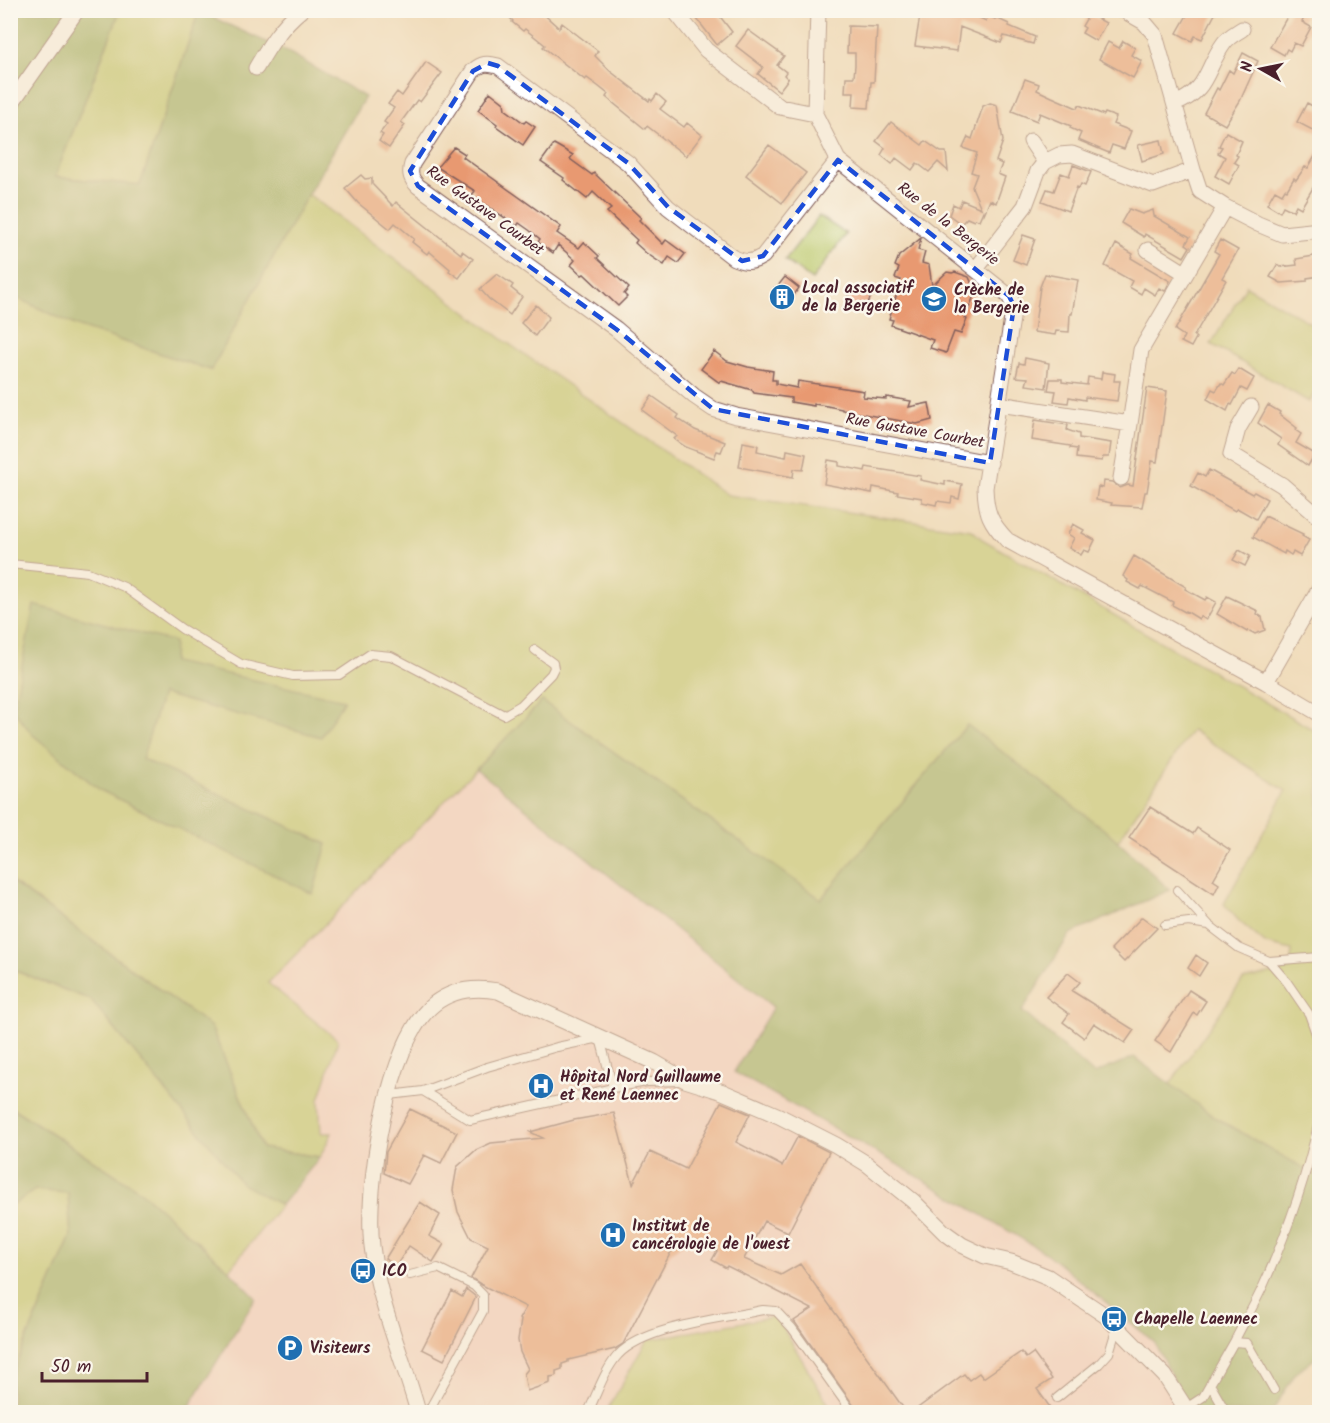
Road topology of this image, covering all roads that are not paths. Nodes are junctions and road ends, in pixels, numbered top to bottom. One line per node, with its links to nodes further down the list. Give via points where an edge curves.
1 (77, 10): 9 (street)
2 (301, 10): 7 (street, via 288,20)
3 (818, 10): 10 (street, Rue de la Bergerie)
4 (1123, 10): 8 (street, via 1144,22 1155,35)
5 (677, 11): 10 (street, via 706,50 780,107)
6 (1242, 29): 8 (street, via 1224,42 1206,78 1190,98)
7 (256, 68)
8 (1175, 104): 14 (street)
9 (10, 105)
10 (815, 114): 12 (street, Rue de la Bergerie)
11 (1031, 141): 13 (street)
12 (838, 160): 18 (street, Rue de la Bergerie); 23 (street, Rue Gustave Courbet, via 763,256 752,262 742,261 668,207 628,163 498,66 488,63 473,70 410,171 418,186 616,329 714,410)
13 (1045, 162): 14 (street, via 1072,154 1153,185); 18 (street, via 1025,206)
14 (1193, 170): 15 (street, via 1200,191)
15 (1225, 207): 16 (street, via 1282,234); 19 (street)
16 (1320, 230)
17 (1148, 250): 19 (street)
18 (976, 269): 20 (street, Rue de la Bergerie, via 1010,296 1014,306)
19 (1185, 273): 22 (street, via 1141,350)
20 (999, 404): 22 (street); 23 (street, Rue de la Bergerie)
21 (1251, 407): 25 (street, via 1238,429 1232,454 1282,485)
22 (1130, 424): 24 (street)
23 (990, 463): 29 (street, Rue de la Bergerie, via 986,510 993,526 1007,540)
24 (1121, 478)
25 (1320, 518)
26 (10, 564): 28 (lane, via 88,572 124,586 182,629 241,664 293,676 339,675 370,654 391,656 504,715 521,705 554,668)
27 (1320, 588): 29 (street)
28 (535, 650)
29 (1266, 682): 30 (street, Rue de la Bergerie)
30 (1320, 714)
31 (1178, 890): 33 (lane)
32 (1165, 925): 33 (lane)
33 (1209, 925): 35 (lane, via 1239,948)
34 (1320, 957): 35 (lane)
35 (1269, 961): 37 (lane, via 1309,1014)
36 (600, 1038): 38 (street); 39 (lane); 40 (lane, via 487,1067); 41 (street, via 498,991 472,988 457,992 433,1004 412,1032)
37 (1320, 1045)
38 (685, 1080): 39 (lane); 44 (street, via 779,1116 836,1145 874,1170 962,1245 1048,1277)
39 (613, 1088): 40 (lane, via 470,1120)
40 (423, 1091): 41 (lane)
41 (390, 1095): 50 (street, via 374,1166 372,1244 382,1296)
42 (1320, 1117): 45 (lane, via 1288,1224 1264,1285)
43 (410, 1275): 51 (lane, via 438,1268 474,1286 483,1295 483,1311)
44 (1118, 1327): 48 (lane, via 1109,1353); 49 (street, via 1165,1376)
45 (1234, 1342): 46 (lane); 47 (lane, via 1247,1343)
46 (1210, 1384): 49 (lane, via 1203,1397); 54 (lane)
47 (1274, 1390)
48 (1057, 1398)
49 (1187, 1410)
50 (418, 1413)
51 (428, 1413)
52 (588, 1413): 53 (lane, via 610,1366 634,1344 658,1332 762,1310 776,1311 792,1328)
53 (852, 1413)
54 (1226, 1413)

